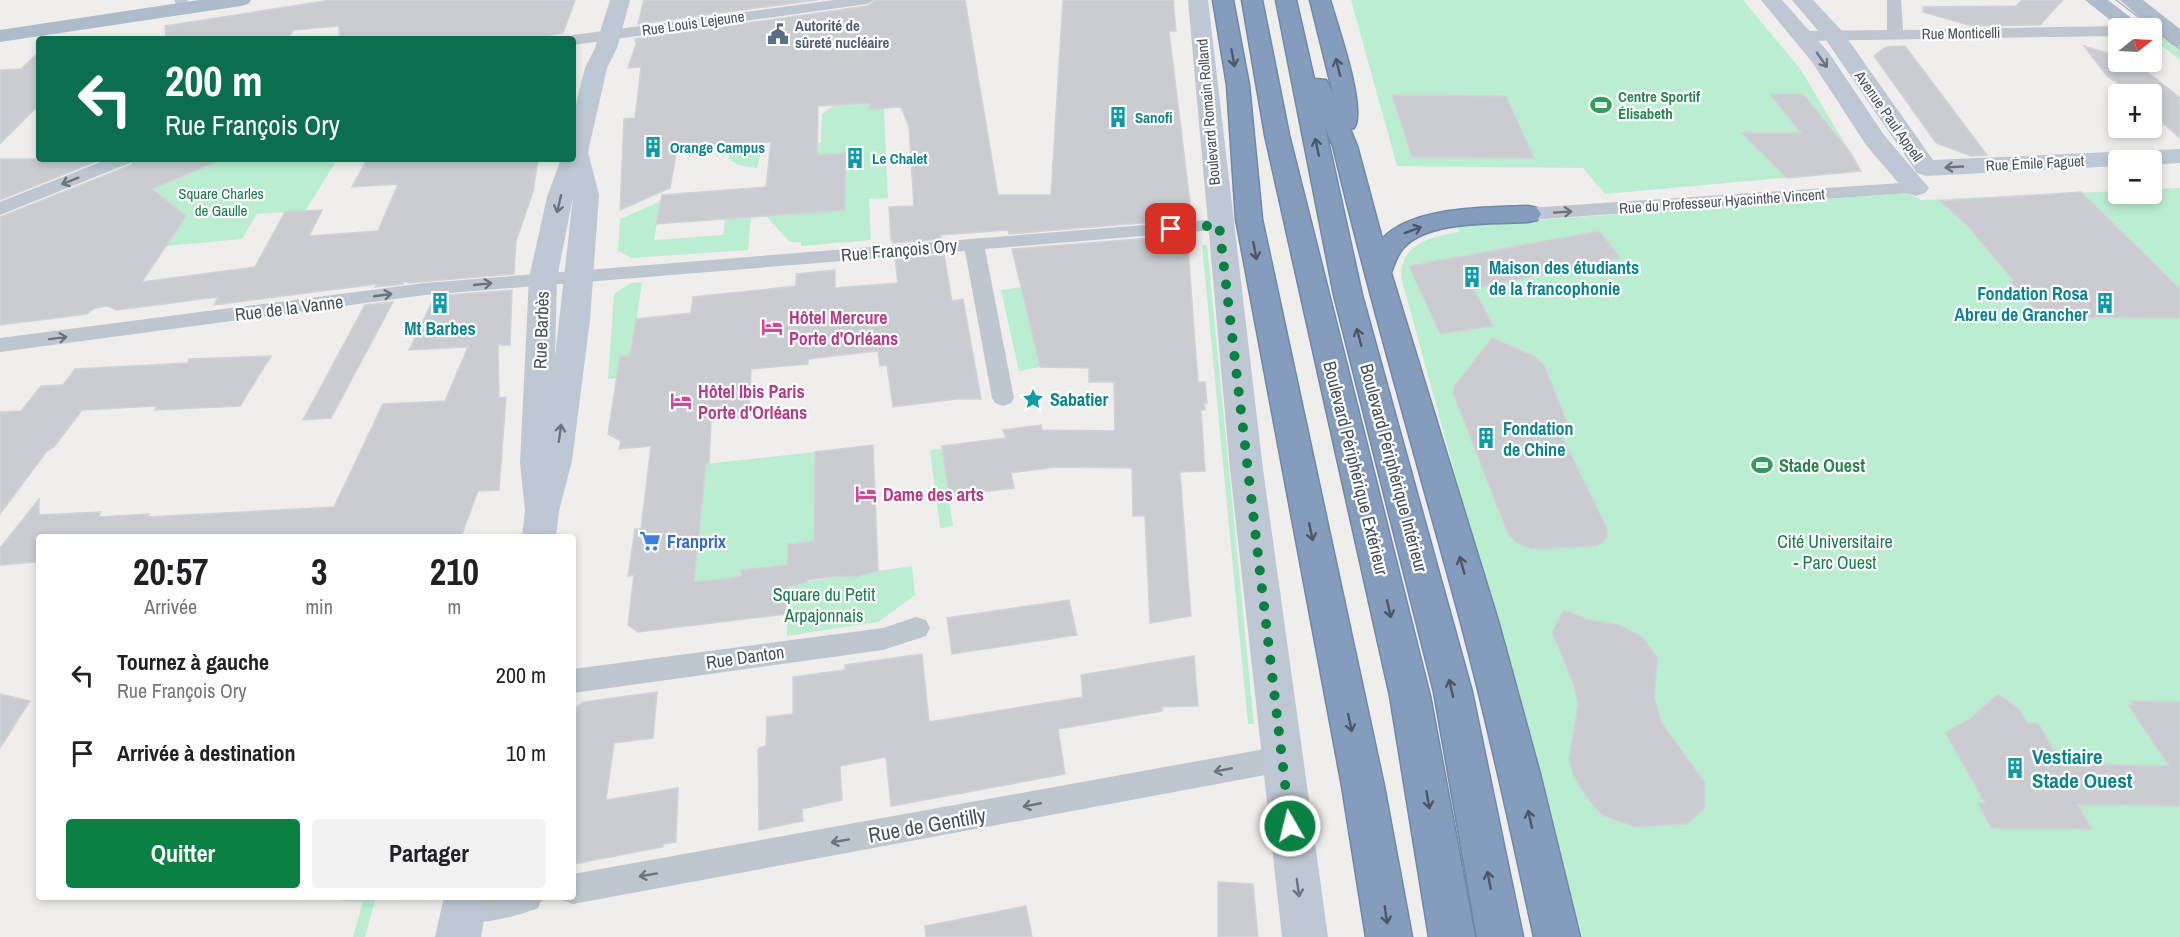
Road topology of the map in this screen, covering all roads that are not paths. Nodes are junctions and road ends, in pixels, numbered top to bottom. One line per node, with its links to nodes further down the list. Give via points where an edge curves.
1 (184, 0): 17 (main road)
2 (241, 0): 20 (main road)
3 (620, 0): 23 (main road, Rue Barbès)
4 (867, 0): 23 (street, Rue Louis Lejeune)
5 (1198, 0): 37 (main road, Boulevard Romain Rolland)
6 (1223, 0): 44 (highway, one-way to 44, via 1238,84 1249,219)
7 (1252, 0): 25 (highway, Boulevard Périphérique Extérieur)
8 (1320, 0): 26 (highway, one-way to 8, via 1347,102)
9 (1770, 0): 21 (main road, Avenue Paul Appell)
10 (1802, 0): 22 (main road, Avenue Paul Appell)
11 (1894, 0): 19 (street)
12 (2095, 0): 16 (main road)
13 (2130, 0): 24 (main road)
14 (596, 10): 23 (main road, Rue Barbès)
15 (1289, 13): 26 (highway); 55 (highway, Boulevard Périphérique Intérieur, one-way to 15, via 1453,692 1348,295)
16 (2119, 18)
17 (0, 27)
18 (2108, 31): 19 (street, Rue Monticelli)
19 (1894, 35): 22 (street, Rue Monticelli)
20 (0, 36)
21 (1803, 36): 22 (street, Rue Monticelli); 32 (main road, Avenue Paul Appell, one-way to 32, via 1875,140)
22 (1834, 36): 32 (main road, Avenue Paul Appell)
23 (591, 37): 27 (main road, Rue Barbès, via 596,68)
24 (2176, 50)
25 (1277, 135): 44 (highway, via 1272,196); 54 (highway, Boulevard Périphérique Extérieur, one-way to 54, via 1410,696)
26 (1345, 146): 39 (highway)
27 (576, 152): 40 (main road, Rue Barbès, via 586,195)
28 (2180, 156): 32 (main road, Rue Émile Faguet, one-way to 32)
29 (117, 162): 35 (street, one-way to 35)
30 (572, 162): 41 (main road, Rue Barbès, one-way to 41, via 560,197)
31 (2180, 177): 33 (main road)
32 (1921, 178): 34 (main road, Rue Émile Faguet); 36 (street, Rue du Professeur Hyacinthe Vincent, one-way to 32)
33 (2162, 178)
34 (2108, 180)
35 (0, 209)
36 (1528, 214): 39 (highway, one-way to 36, via 1385,252 1410,230 1457,219)
37 (1219, 225): 38 (street, Rue François Ory); 48 (main road, Boulevard Romain Rolland)
38 (974, 244): 40 (street, Rue François Ory); 43 (street)
39 (1377, 273): 56 (highway, one-way to 39, via 1482,632)
40 (579, 275): 41 (street, Rue de la Vanne); 45 (main road, Rue Barbès, one-way to 40, via 556,461)
41 (543, 278): 42 (street, Rue de la Vanne, one-way to 41); 45 (main road, Rue Barbès, via 536,463)
42 (0, 345)
43 (1003, 398)
44 (1299, 475): 53 (highway, one-way to 53, via 1363,786)
45 (541, 524)
46 (916, 628): 47 (street, Rue Danton, via 883,639)
47 (576, 681)
48 (1281, 759): 49 (street, Rue de Gentilly, one-way to 49); 52 (main road, Boulevard Romain Rolland, one-way to 52)
49 (576, 888)
50 (516, 900): 51 (street)
51 (463, 914)
52 (1305, 937)
53 (1389, 937)
54 (1452, 937)
55 (1500, 937)
56 (1557, 937)

